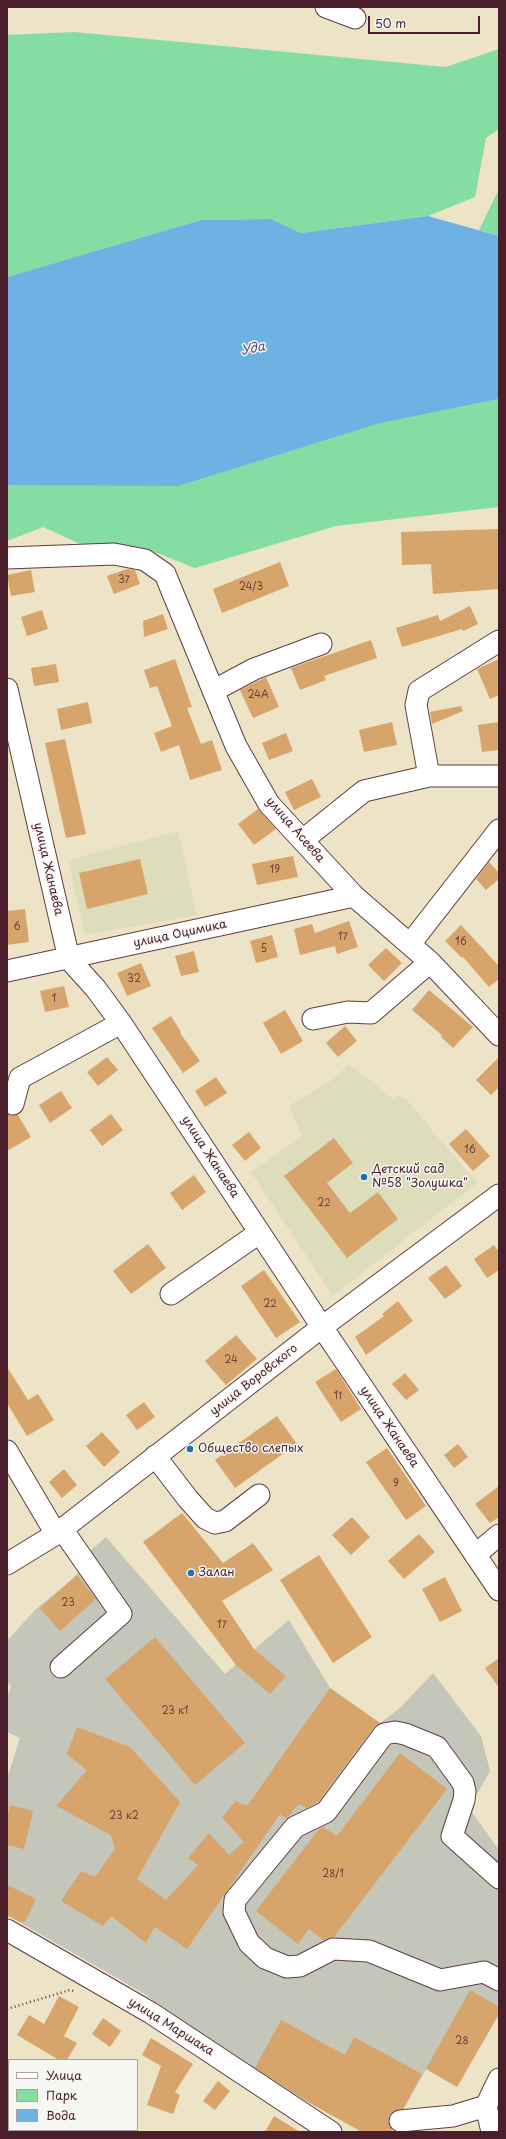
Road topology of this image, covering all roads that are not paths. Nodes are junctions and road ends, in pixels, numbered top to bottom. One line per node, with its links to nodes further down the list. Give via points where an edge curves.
1 (326, 7): 2 (street)
2 (355, 18)
3 (7, 558): 7 (street, улица Асеева, via 114,554 145,560 165,574)
4 (499, 641): 8 (street, via 419,691 416,705)
5 (321, 644): 7 (street, via 254,669)
6 (7, 689): 14 (street, улица Жанаева)
7 (213, 692): 11 (street, улица Асеева, via 236,746 269,804)
8 (429, 776): 9 (street); 11 (street, via 364,791)
9 (499, 776)
10 (497, 837): 13 (street)
11 (303, 840): 12 (street, улица Асеева)
12 (354, 896): 13 (street, улица Асеева); 14 (street, улица Оцимика)
13 (410, 944): 15 (street, улица Асеева)
14 (69, 959): 16 (street, улица Оцимика); 18 (street, улица Жанаева, via 96,989)
15 (430, 962): 17 (street, via 371,1013 348,1012); 19 (street, улица Асеева)
16 (7, 972)
17 (313, 1019)
18 (121, 1023): 20 (street, via 20,1078); 22 (street, улица Жанаева)
19 (499, 1035)
20 (14, 1104)
21 (499, 1195): 24 (street, улица Воровского)
22 (259, 1233): 23 (street); 24 (street, улица Жанаева)
23 (171, 1294)
24 (322, 1327): 26 (street, улица Воровского); 30 (street, улица Жанаева)
25 (7, 1451): 28 (street)
26 (156, 1456): 27 (street, via 188,1499 205,1518 215,1523 225,1521); 28 (street, улица Воровского)
27 (259, 1495)
28 (59, 1531): 31 (street, улица Воровского); 33 (street, via 121,1614)
29 (499, 1534): 30 (street)
30 (475, 1555): 32 (street, улица Жанаева)
31 (7, 1564)
32 (499, 1590)
33 (61, 1667)
34 (499, 1878): 36 (street, via 452,1836 464,1800 463,1783 437,1747 395,1732 384,1734 326,1812 295,1828 235,1900 234,1912 249,1943 265,1958 287,1967 300,1966 333,1949 369,1951 440,1980 484,1972)
35 (7, 1930): 41 (street, улица Маршака, via 151,2013)
36 (499, 1980)
37 (499, 2079): 38 (street)
38 (486, 2106): 39 (street, via 453,2116); 40 (street)
39 (400, 2121)
40 (491, 2131)
41 (331, 2132)

